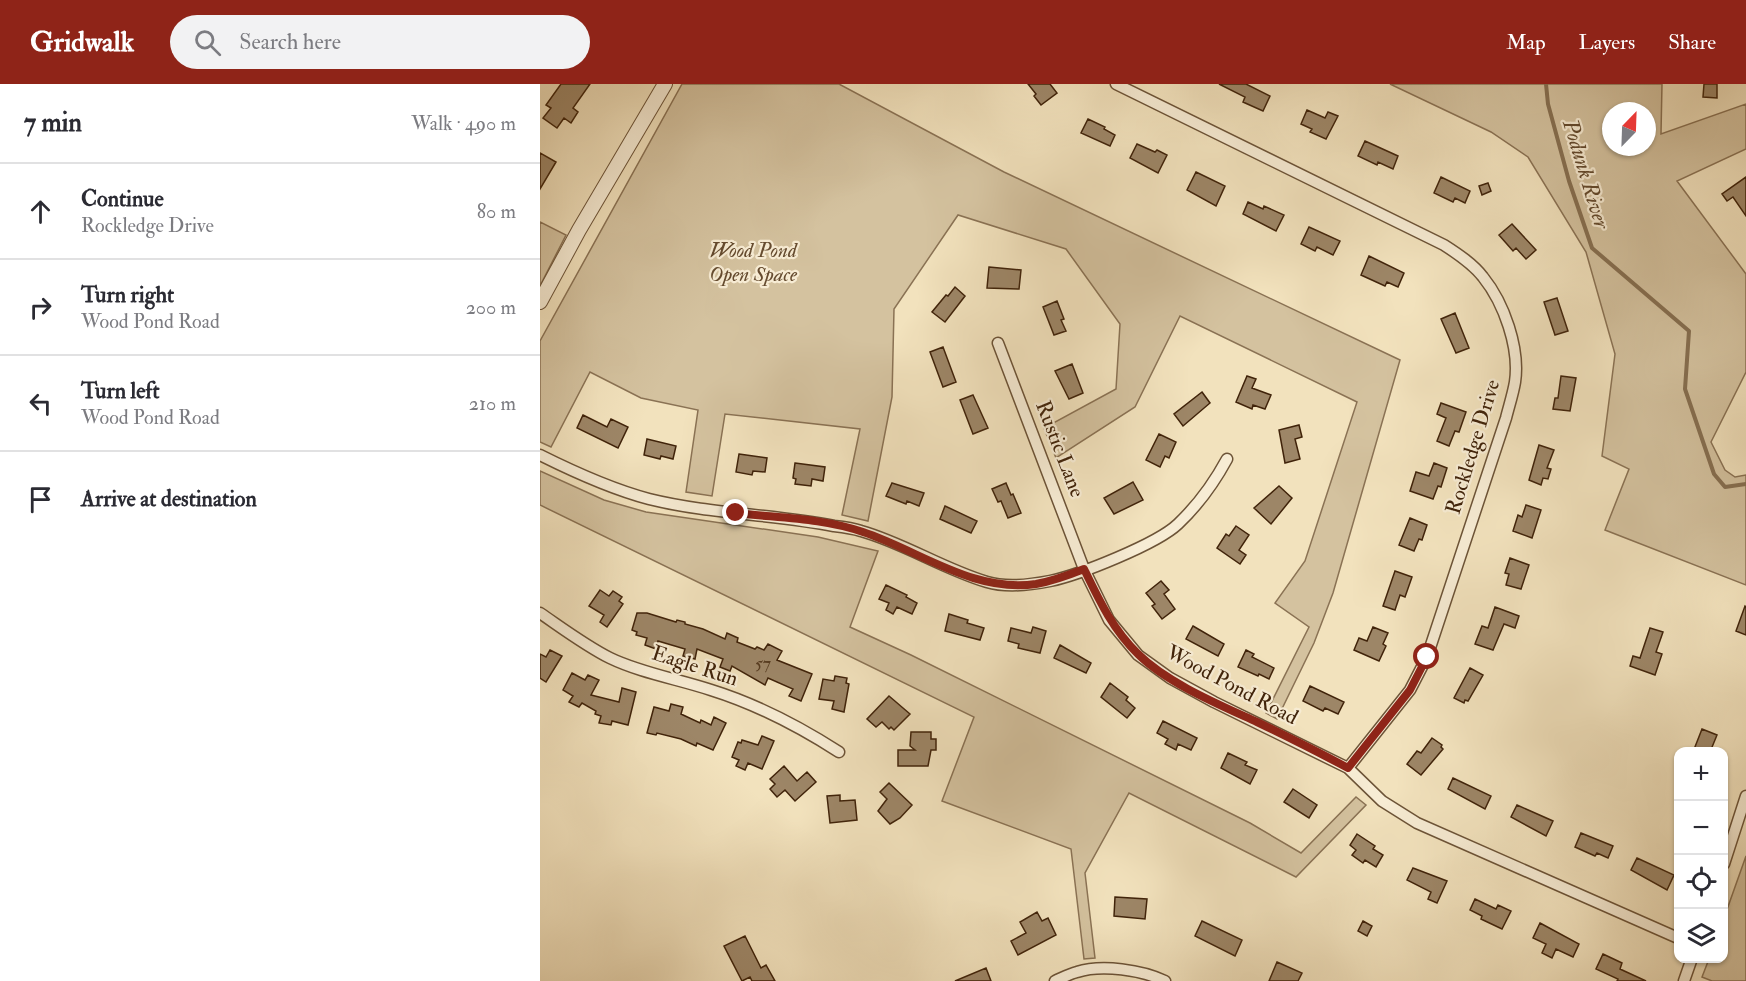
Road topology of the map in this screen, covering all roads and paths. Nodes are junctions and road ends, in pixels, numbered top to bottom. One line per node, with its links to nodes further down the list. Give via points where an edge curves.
1 (665, 84): 3 (street)
2 (1116, 84): 10 (street, Rockledge Drive, via 1444,245 1483,276 1503,311 1514,344 1515,380 1431,646 1410,690)
3 (540, 302)
4 (998, 343): 7 (street, Rustic Lane)
5 (540, 455): 7 (street, via 611,488 651,499 861,531 989,583 1034,584)
6 (1227, 459): 7 (street, via 1203,497 1177,526 1138,548)
7 (1084, 569): 10 (street, Wood Pond Road, via 1109,620 1138,655 1214,702)
8 (540, 613): 9 (street, Eagle Run, via 610,658 713,690 791,724)
9 (840, 752)
10 (1348, 768): 13 (street, Wood Pond Road, via 1383,801 1417,823)
11 (1746, 796): 12 (street)
12 (1727, 855)
13 (1674, 936)
14 (1690, 963): 17 (street)
15 (1055, 981): 16 (street, via 1078,971 1100,969 1150,974)
16 (1165, 981)
17 (1684, 981)

